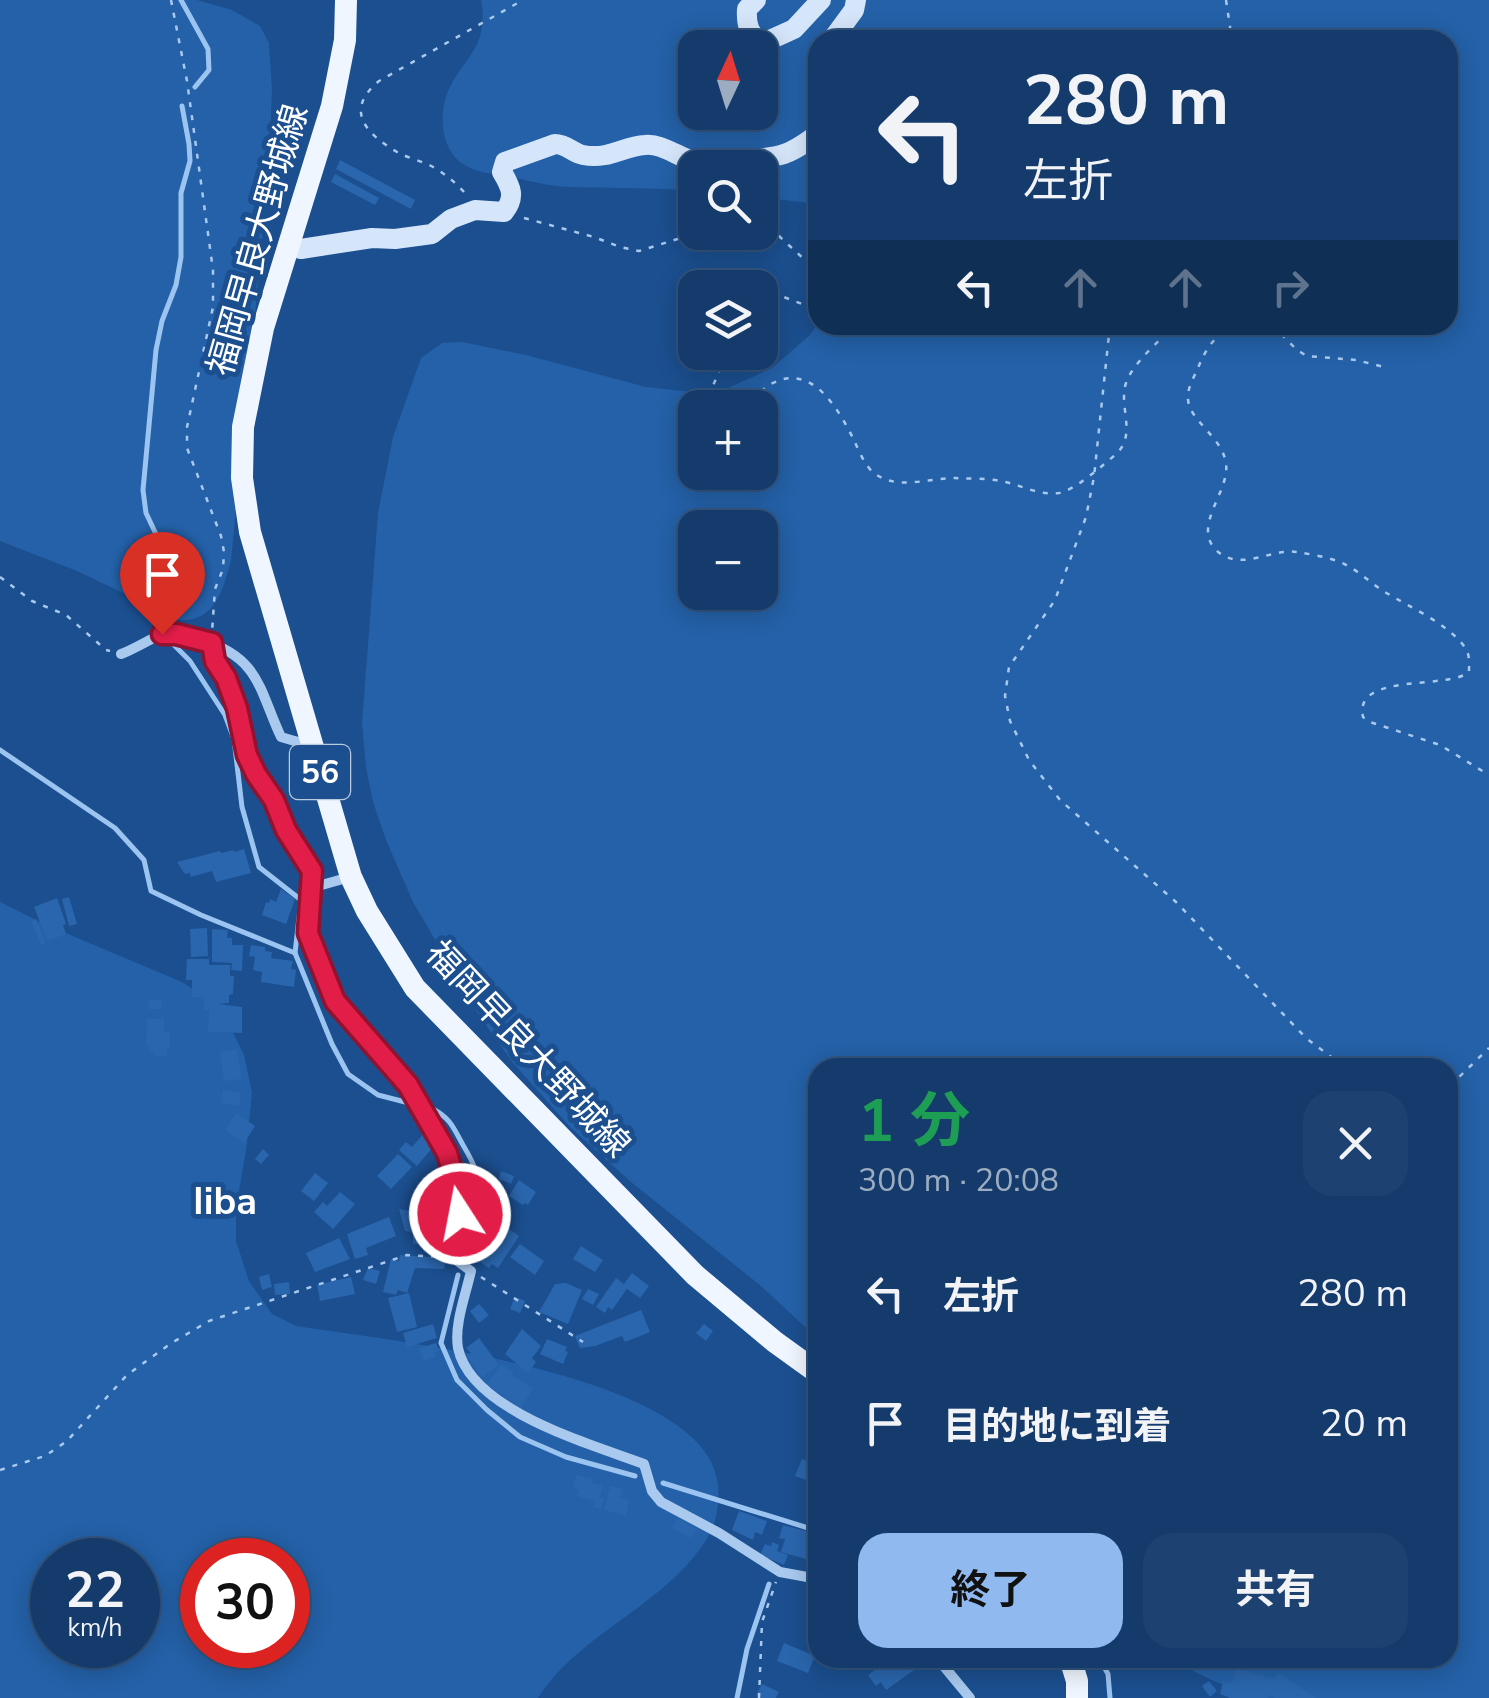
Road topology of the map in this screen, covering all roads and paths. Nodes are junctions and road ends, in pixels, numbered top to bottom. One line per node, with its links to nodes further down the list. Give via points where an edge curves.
1 (171, 0): 27 (path, via 213,270 212,307 187,427 188,448 224,552)
2 (346, 0): 15 (main road, 福岡早良大野城線 / 56, via 332,106)
3 (523, 0): 11 (path, via 379,81 359,106 374,136 454,182)
4 (756, 0): 5 (main road, via 746,22 761,44 794,28)
5 (821, 0)
6 (856, 0): 8 (main road)
7 (1226, 0): 9 (path)
8 (839, 30)
9 (1230, 30)
10 (808, 140): 12 (main road, via 784,154 719,162 696,162 646,144 596,156 555,144 504,162 512,190)
11 (476, 210): 12 (main road); 15 (main road, via 432,234)
12 (504, 212): 14 (path, via 639,251)
13 (778, 235): 16 (path)
14 (678, 239)
15 (288, 246): 29 (main road, 福岡早良大野城線 / 56, via 243,427 242,478 250,532)
16 (808, 263)
17 (778, 295): 18 (path)
18 (808, 306)
19 (1109, 335): 25 (path)
20 (1165, 335): 25 (path, via 1125,385 1127,435 1120,451)
21 (1218, 335): 30 (path, via 1206,349 1187,402 1226,462 1209,541 1228,558 1286,551 1339,562 1454,636 1470,660 1462,678 1374,691 1361,708 1363,716 1440,745)
22 (1282, 335): 23 (path, via 1307,356)
23 (1384, 367)
24 (764, 390): 25 (path, via 791,378 823,392 872,472 892,482 1002,481 1048,494 1064,492)
25 (1095, 471): 34 (path, via 1086,517 1055,600 1009,667 1010,720 1028,760 1060,800 1176,902)
26 (0, 577): 28 (path, via 66,615 106,650)
27 (212, 643): 28 (street, via 162,634); 29 (street, via 250,670 281,738); 32 (street, via 247,755 312,871)
28 (122, 654)
29 (310, 738): 31 (main road, 福岡早良大野城線 / 56)
30 (1489, 775)
31 (351, 877): 32 (street); 39 (main road, 福岡早良大野城線 / 56, via 415,988 695,1275)
32 (311, 888): 36 (street, via 308,933 335,1001 408,1085 447,1153 460,1214)
33 (1489, 1048): 35 (path)
34 (1333, 1058)
35 (1458, 1078)
36 (452, 1257): 37 (street); 40 (path, via 407,1255 209,1321 127,1376 67,1442)
37 (471, 1271): 38 (path); 41 (street, via 458,1346 469,1375 530,1421 644,1464 661,1502)
38 (582, 1342)
39 (808, 1366)
40 (0, 1470)
41 (780, 1572): 42 (street); 45 (path, via 762,1622)
42 (808, 1577)
43 (945, 1668): 46 (street)
44 (1073, 1668): 47 (main road)
45 (759, 1698)
46 (970, 1698)
47 (1077, 1698)

